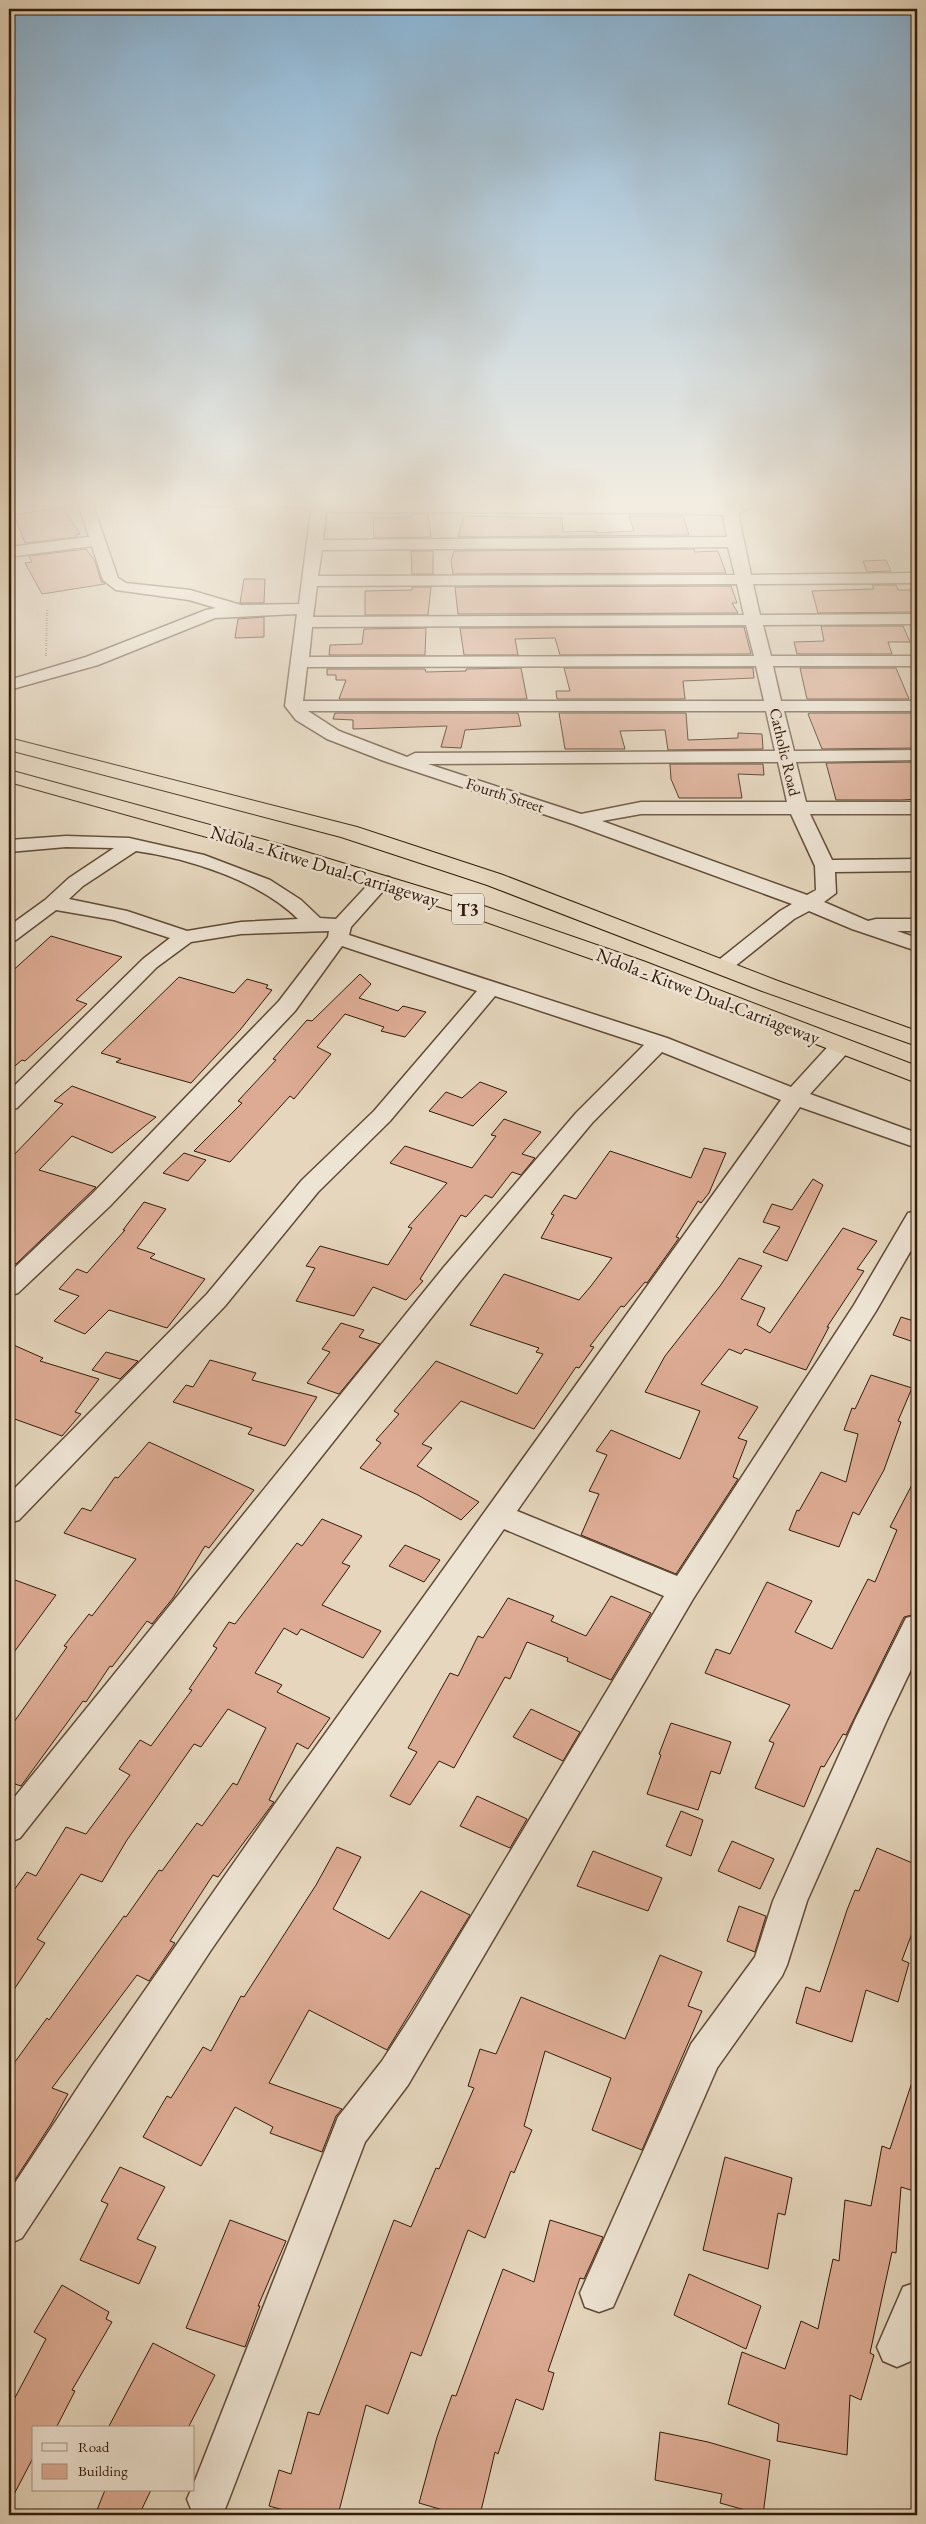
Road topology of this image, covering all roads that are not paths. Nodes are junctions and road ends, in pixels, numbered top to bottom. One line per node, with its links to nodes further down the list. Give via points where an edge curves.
1 (200, 618): 9 (street, via 92,661)
2 (305, 618): 8 (street)
3 (555, 618): 5 (street)
4 (917, 619): 5 (street)
5 (754, 620): 7 (street, Catholic Road)
6 (917, 660): 7 (street)
7 (764, 661): 8 (street); 12 (street, Catholic Road)
8 (298, 662): 10 (street)
9 (9, 685)
10 (294, 706): 12 (street); 16 (street, Fourth Street, via 302,716 333,735)
11 (917, 706): 12 (street)
12 (774, 707): 15 (street, Catholic Road)
13 (15, 743): 36 (highway, Ndola - Kitwe Dual-Carriageway / T3, via 349,832 495,880)
14 (917, 755): 15 (street)
15 (786, 756): 18 (street); 19 (street, Catholic Road)
16 (390, 757): 18 (street, Fourth Street); 18 (street)
17 (9, 776): 26 (highway, Ndola - Kitwe Dual-Carriageway / T3)
18 (520, 778): 21 (street, Fourth Street)
19 (798, 808): 20 (street); 21 (street, via 640,808); 25 (street, Catholic Road)
20 (917, 808)
21 (580, 820): 27 (street, Fourth Street)
22 (129, 844): 23 (street, via 58,840); 28 (street, via 76,882); 29 (street, via 154,846 197,858 263,883 299,907)
23 (9, 846)
24 (917, 865): 25 (street)
25 (825, 866): 27 (street, Catholic Road, via 826,893)
26 (382, 881): 32 (street); 40 (highway, Ndola - Kitwe Dual-Carriageway / T3, via 540,932)
27 (809, 903): 30 (street, Fourth Street); 36 (street, Catholic Road, via 787,916)
28 (52, 904): 33 (street); 34 (street, via 104,909)
29 (314, 924): 32 (street); 34 (street, via 241,928)
30 (859, 925): 31 (street); 35 (street, Fourth Street)
31 (917, 925)
32 (340, 932): 37 (street); 46 (street, via 287,1006 101,1200)
33 (9, 936)
34 (185, 937): 43 (street, via 150,963)
35 (917, 945)
36 (722, 967): 38 (highway, Ndola - Kitwe Dual-Carriageway / T3)
37 (491, 988): 39 (street); 47 (street, via 382,1116 310,1186 216,1300)
38 (917, 1039)
39 (659, 1042): 42 (street); 51 (street, via 584,1118 447,1281)
40 (841, 1046): 41 (highway, Ndola - Kitwe Dual-Carriageway / T3); 42 (street)
41 (917, 1075)
42 (795, 1097): 44 (street); 48 (street)
43 (9, 1103)
44 (917, 1140)
45 (917, 1219): 49 (street, via 863,1311)
46 (9, 1287)
47 (9, 1512)
48 (499, 1515): 49 (street); 52 (street, via 226,1900)
49 (683, 1591): 56 (street, via 425,2025 395,2073 351,2130)
50 (917, 1627): 53 (street, via 871,1720 790,1901 770,1965 704,2056)
51 (9, 1828)
52 (9, 2225)
53 (599, 2293)
54 (917, 2301): 55 (street)
55 (896, 2347)
56 (208, 2499)

